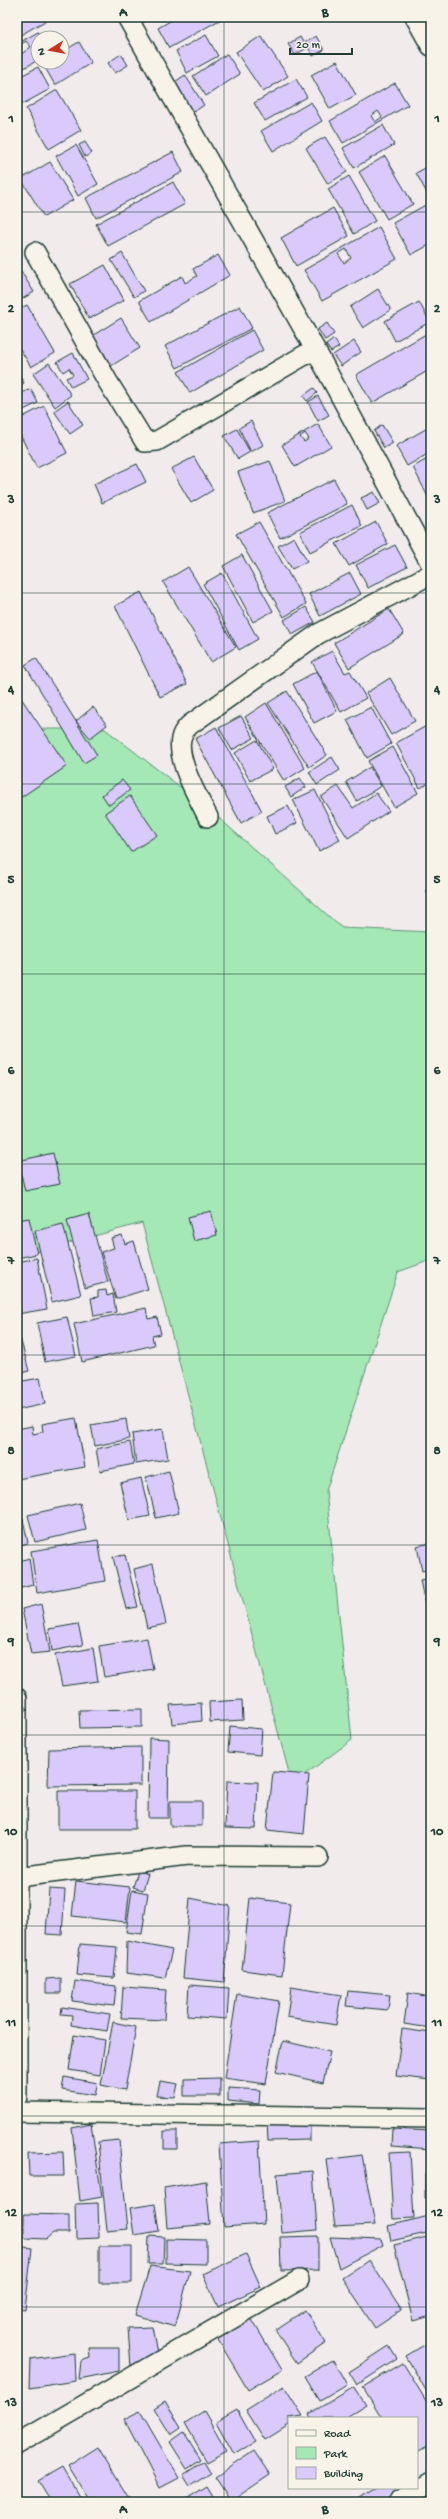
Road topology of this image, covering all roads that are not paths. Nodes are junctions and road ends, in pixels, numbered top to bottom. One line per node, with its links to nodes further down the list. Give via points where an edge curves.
1 (127, 17): 5 (street)
2 (415, 17): 3 (street)
3 (431, 46)
4 (35, 252): 5 (street, via 145,442 157,441)
5 (315, 350): 6 (street)
6 (427, 542): 7 (street)
7 (431, 564)
8 (431, 574): 9 (street, via 318,634 191,724 183,733 180,744 189,780)
9 (208, 817)
10 (17, 1698): 12 (street)
11 (318, 1857): 12 (street, via 188,1856)
12 (18, 1877): 13 (street)
13 (17, 2097)
14 (17, 2112): 15 (street)
15 (431, 2118)
16 (299, 2280): 17 (street)
17 (17, 2444)
18 (431, 2482): 19 (street)
19 (399, 2502)

